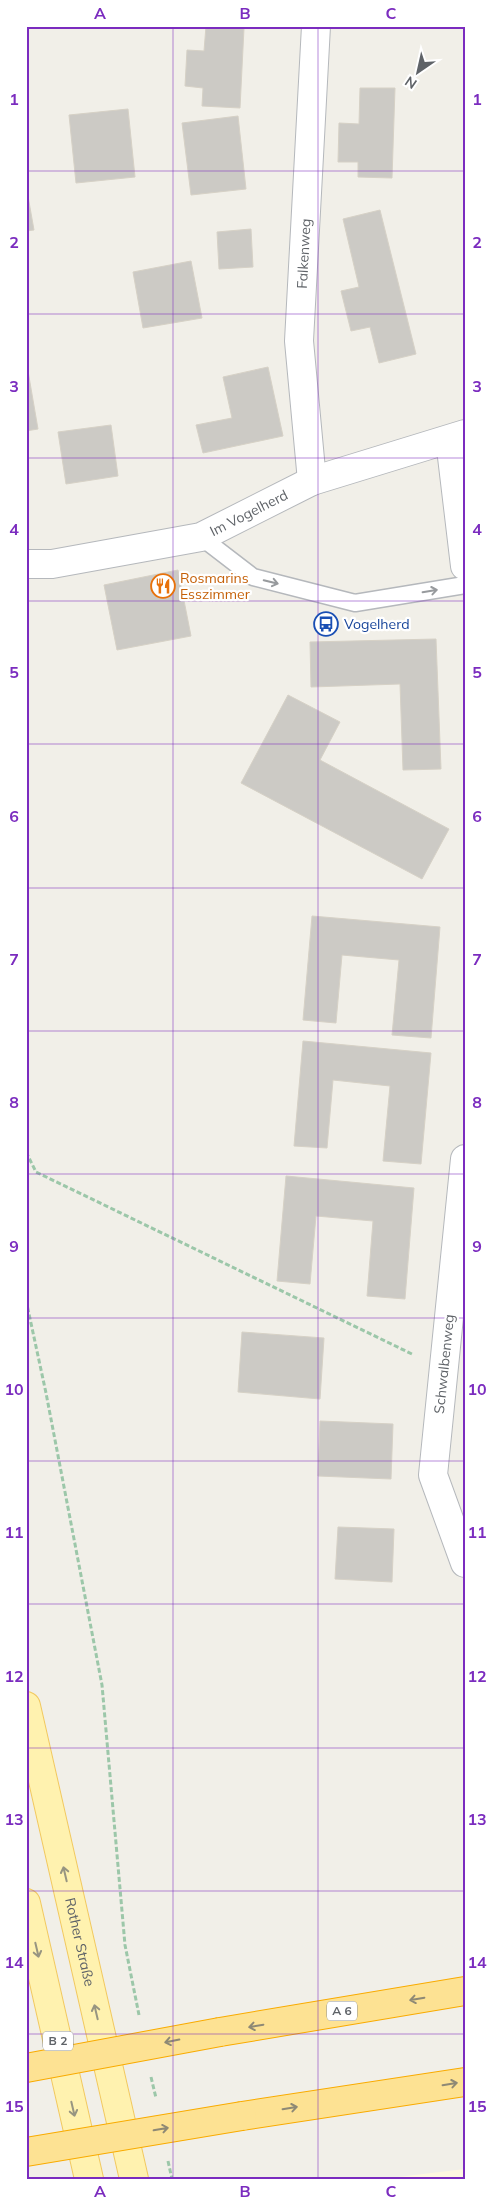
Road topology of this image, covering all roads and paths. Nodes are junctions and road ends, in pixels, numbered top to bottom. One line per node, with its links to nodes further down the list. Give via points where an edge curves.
1 (316, 26): 3 (street, Falkenweg, via 299,341)
2 (457, 437): 3 (street, Im Vogelherd); 6 (street)
3 (312, 481): 4 (street, Im Vogelherd)
4 (201, 537): 5 (street, Im Vogelherd, via 52,564); 7 (lane, one-way to 7, via 253,577 355,603)
5 (26, 564)
6 (465, 566)
7 (465, 585)
8 (26, 1152): 11 (path, via 36,1172)
9 (465, 1159): 11 (street, Schwalbenweg)
10 (26, 1300): 16 (path, via 102,1685 124,1945)
11 (443, 1370): 12 (street, Schwalbenweg, via 432,1475)
12 (465, 1563)
13 (26, 1706): 24 (main road, Rother Straße, one-way to 13)
14 (26, 1903): 23 (main road, B 2, one-way to 23)
15 (465, 1990): 17 (highway, A 6, one-way to 17, bridge)
16 (140, 2023)
17 (26, 2068)
18 (150, 2072): 20 (path)
19 (465, 2082): 21 (highway, one-way to 19, bridge)
20 (156, 2101)
21 (26, 2152)
22 (168, 2159): 25 (path)
23 (89, 2179)
24 (134, 2179)
25 (172, 2179)

